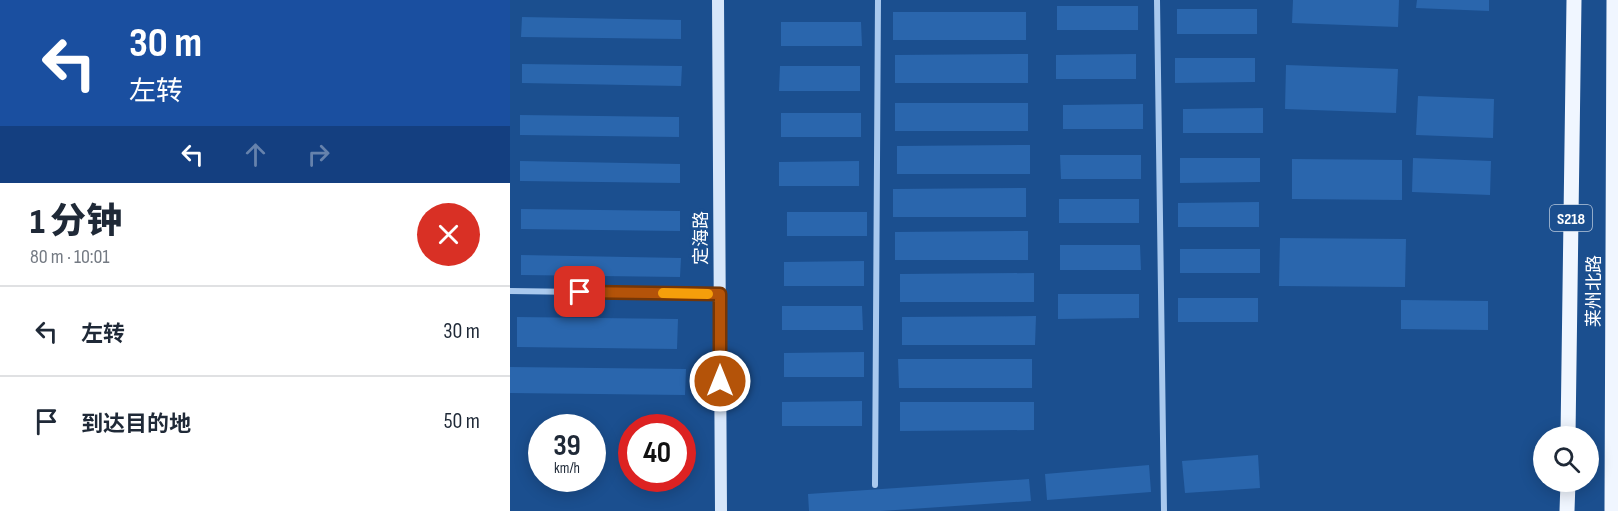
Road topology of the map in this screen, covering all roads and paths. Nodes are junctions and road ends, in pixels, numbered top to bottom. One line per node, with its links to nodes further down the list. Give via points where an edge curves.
1 (718, 0): 7 (street, 定海路)
2 (878, 0): 9 (street)
3 (1157, 0): 12 (street)
4 (1574, 0): 8 (main road, 莱州北路 / S218)
5 (1614, 0): 14 (main road, 莱州北路 / S218)
6 (510, 291): 7 (street)
7 (720, 294): 11 (street, 定海路)
8 (1568, 426)
9 (875, 485)
10 (1568, 492): 13 (main road)
11 (721, 511)
12 (1164, 511)
13 (1567, 511)
14 (1612, 511)

